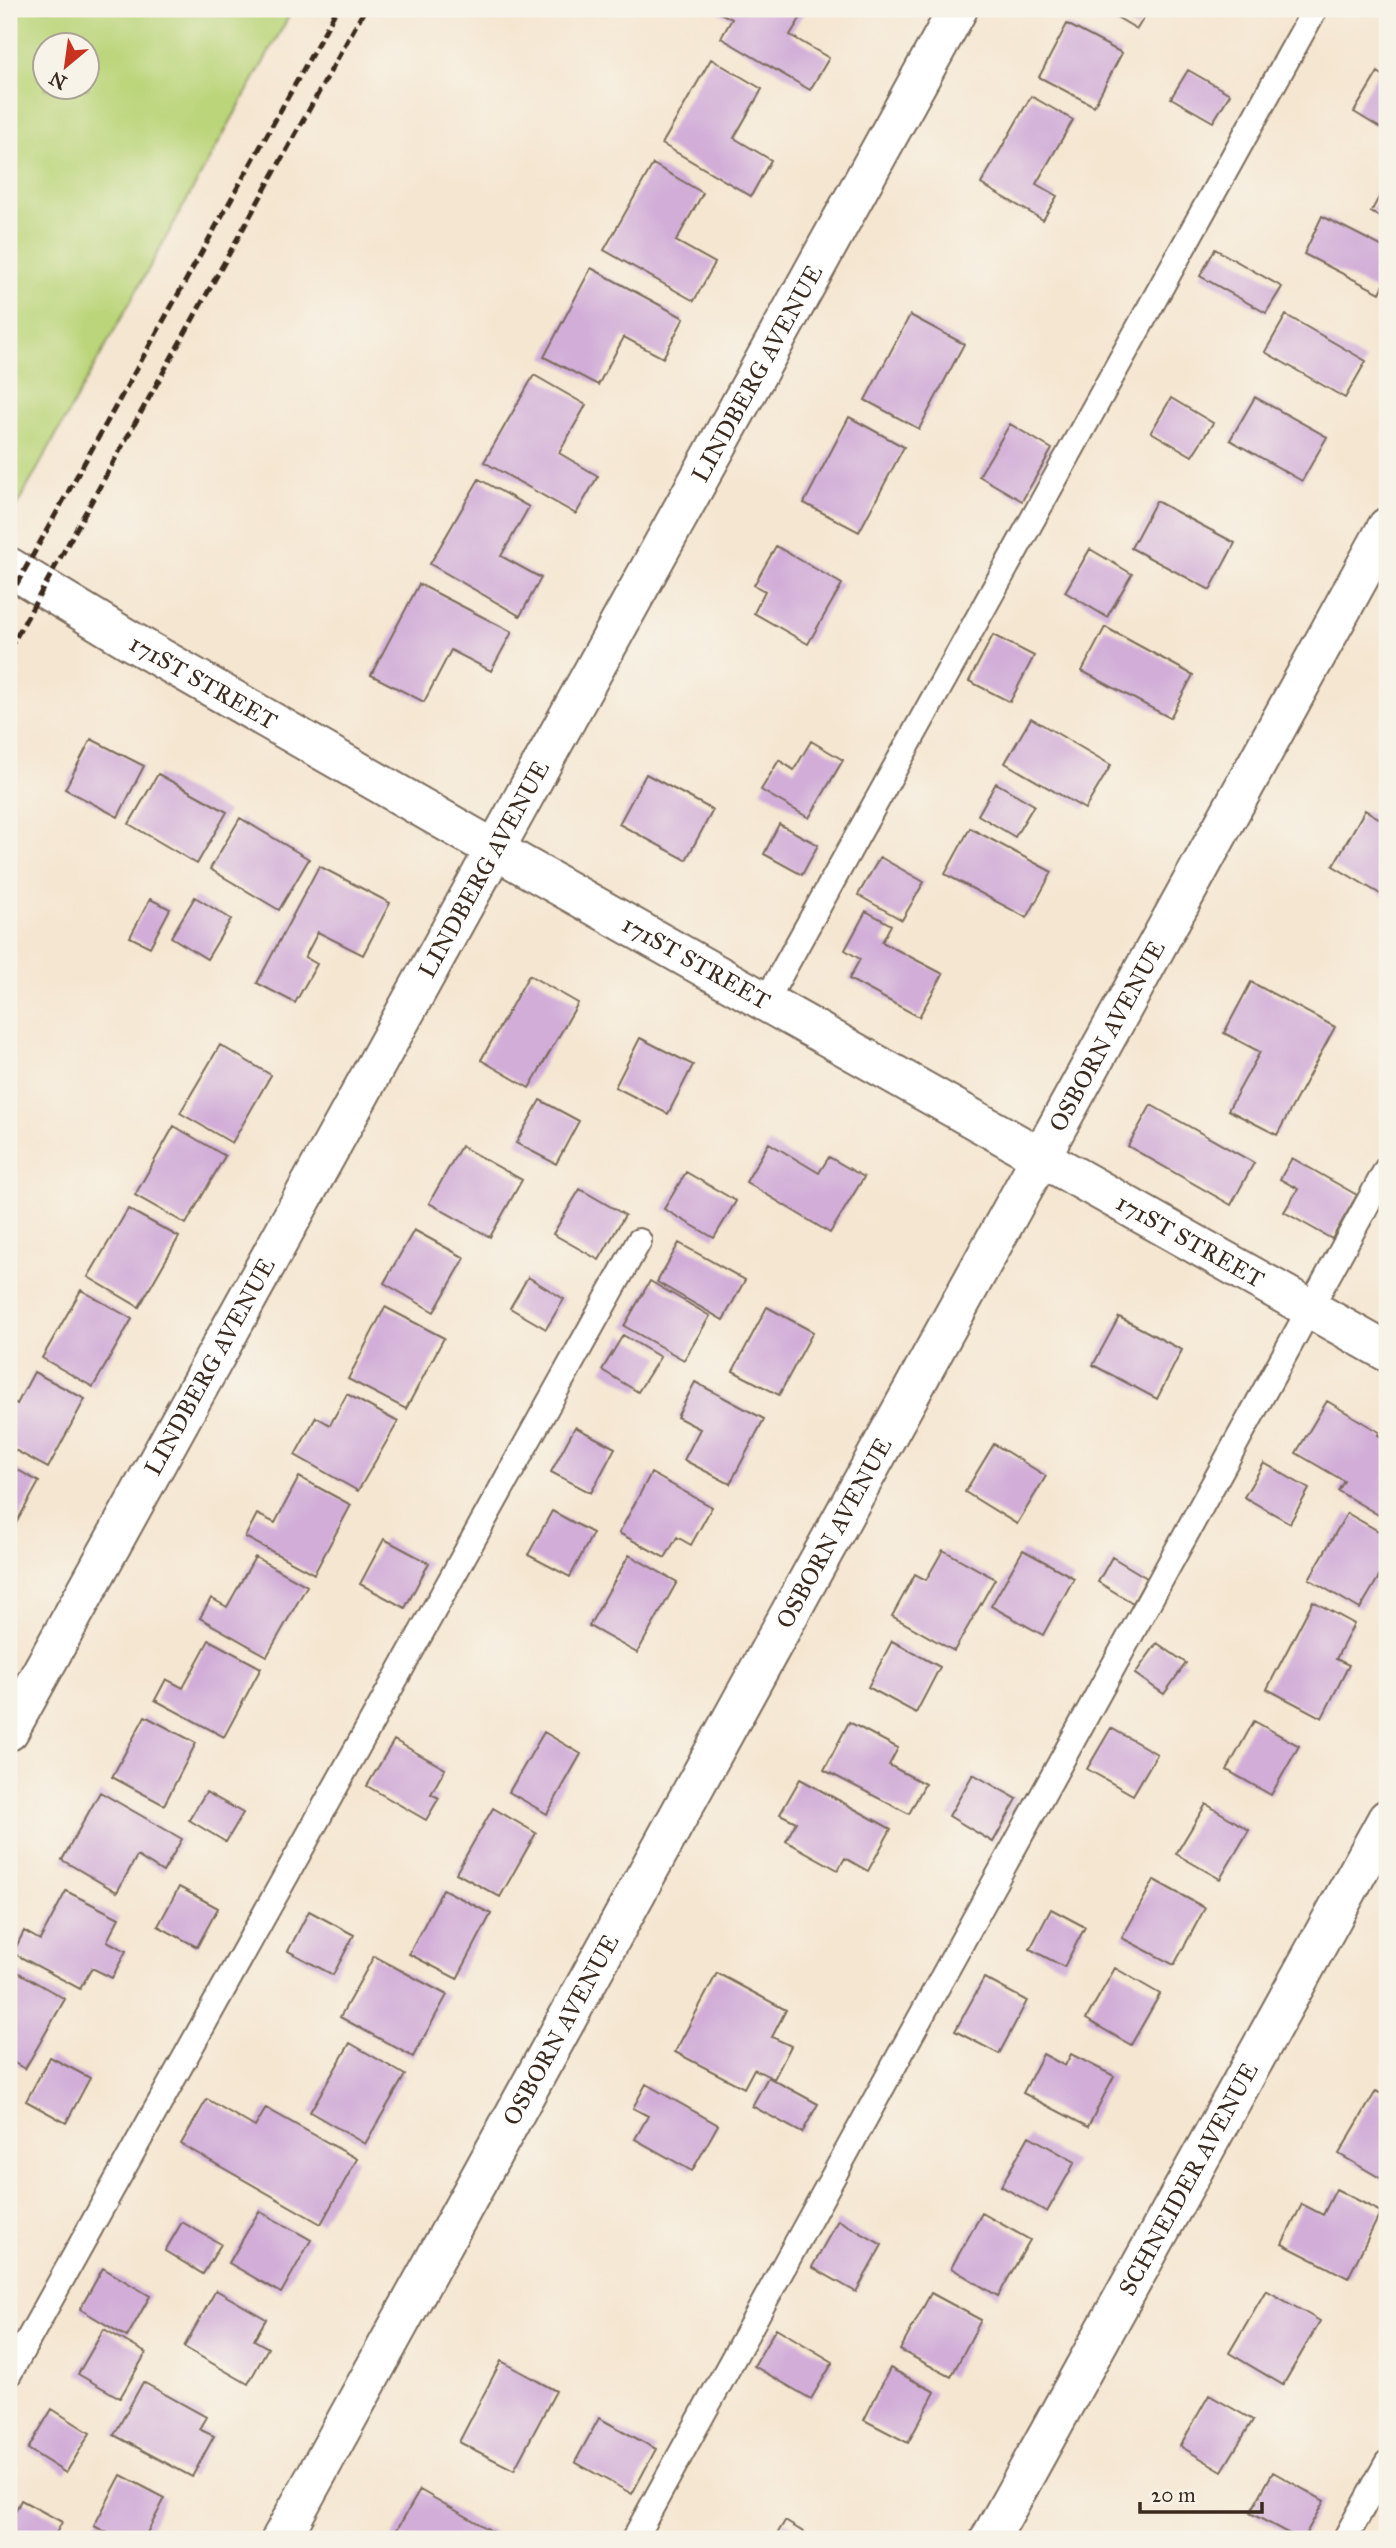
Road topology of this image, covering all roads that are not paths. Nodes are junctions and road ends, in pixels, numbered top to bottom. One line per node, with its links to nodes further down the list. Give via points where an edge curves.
1 (958, 9): 5 (street, LINDBERG AVENUE)
2 (1315, 9): 6 (lane)
3 (1387, 527): 7 (street, OSBORN AVENUE)
4 (9, 567): 5 (street, 171ST STREET)
5 (494, 849): 6 (street, 171ST STREET); 12 (street, LINDBERG AVENUE)
6 (766, 1001): 7 (street, 171ST STREET)
7 (1041, 1156): 10 (street, 171ST STREET); 16 (street, OSBORN AVENUE)
8 (1387, 1168): 10 (lane)
9 (639, 1241): 14 (lane)
10 (1310, 1308): 11 (street, 171ST STREET); 17 (lane)
11 (1387, 1352)
12 (9, 1731)
13 (1387, 1819): 18 (street, SCHNEIDER AVENUE)
14 (9, 2374)
15 (1387, 2463): 19 (lane)
16 (281, 2539)
17 (634, 2539)
18 (990, 2539)
19 (1345, 2539)

